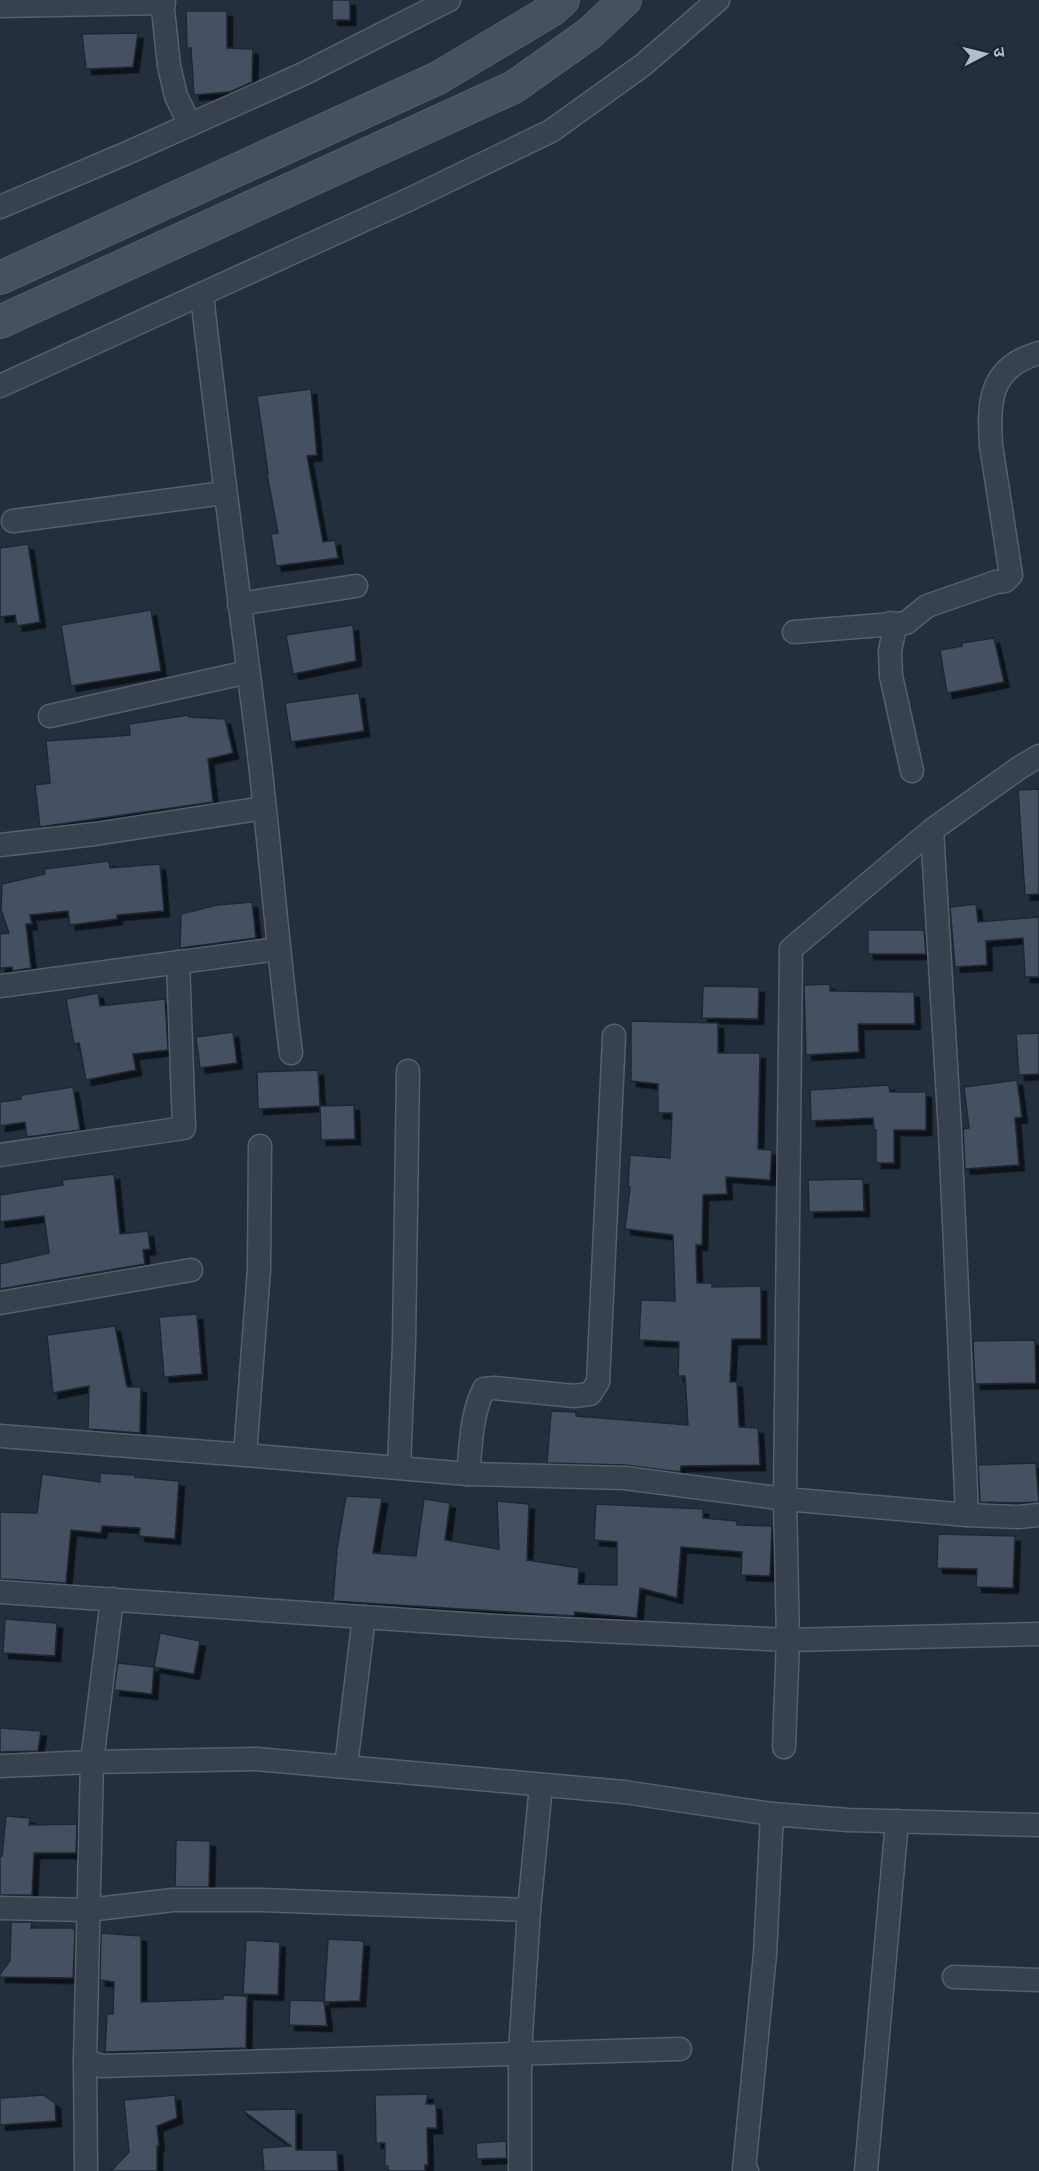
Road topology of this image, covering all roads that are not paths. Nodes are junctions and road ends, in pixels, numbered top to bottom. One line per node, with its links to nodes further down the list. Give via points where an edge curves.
1 (449, 0): 7 (street, via 303,74)
2 (563, 0): 9 (street, via 438,78)
3 (625, 0): 11 (street, via 590,33 514,87)
4 (718, 0): 10 (street, via 643,65 551,131)
5 (163, 2): 6 (street); 7 (street, via 169,66 176,96)
6 (0, 6)
7 (190, 125): 8 (street)
8 (0, 207)
9 (0, 278)
10 (201, 295): 13 (street); 14 (street)
11 (0, 322)
12 (1039, 353): 18 (street, via 1014,364 999,379 992,396 989,423 993,461 1011,575 1005,581 927,606 906,623)
13 (0, 386)
14 (224, 493): 15 (street); 17 (street)
15 (13, 521)
16 (356, 586): 17 (street)
17 (239, 604): 20 (street)
18 (891, 623): 19 (street); 23 (street, via 895,626 891,676)
19 (794, 632)
20 (248, 672): 21 (street); 24 (street)
21 (50, 716)
22 (1039, 756): 25 (street)
23 (912, 771)
24 (264, 808): 26 (street); 27 (street)
25 (932, 831): 41 (street, via 791,949); 42 (street)
26 (0, 845)
27 (278, 949): 28 (street); 31 (street)
28 (178, 962): 29 (street); 34 (street, via 184,1128)
29 (0, 986)
30 (614, 1036): 40 (street, via 598,1382 590,1394 574,1396 484,1389 473,1430)
31 (291, 1053)
32 (408, 1071): 39 (street)
33 (260, 1146): 38 (street, via 259,1269)
34 (0, 1155)
35 (191, 1270): 36 (street)
36 (0, 1303)
37 (2, 1430): 38 (street)
38 (245, 1455): 39 (street)
39 (399, 1467): 40 (street)
40 (468, 1474): 41 (street, via 625,1478)
41 (785, 1499): 42 (street); 48 (street)
42 (967, 1515): 43 (street)
43 (1039, 1515)
44 (0, 1592): 45 (street)
45 (112, 1599): 46 (street); 50 (street)
46 (364, 1617): 48 (street); 52 (street)
47 (1039, 1634): 48 (street)
48 (788, 1640): 49 (street)
49 (784, 1747)
50 (92, 1762): 51 (street); 52 (street, via 256,1759); 58 (street)
51 (0, 1766)
52 (346, 1766): 53 (street)
53 (541, 1785): 54 (street, via 624,1792); 59 (street)
54 (772, 1814): 55 (street); 67 (street, via 765,1954 744,2169)
55 (897, 1821): 56 (street); 68 (street)
56 (1039, 1825)
57 (0, 1908): 58 (street)
58 (88, 1910): 59 (street, via 173,1900 262,1900); 64 (street)
59 (529, 1910): 63 (street)
60 (954, 1977): 61 (street)
61 (1039, 1980)
62 (680, 2049): 63 (street)
63 (520, 2053): 64 (street, via 102,2066); 66 (street)
64 (85, 2060): 65 (street)
65 (86, 2171)
66 (520, 2171)
67 (747, 2171)
68 (866, 2171)

